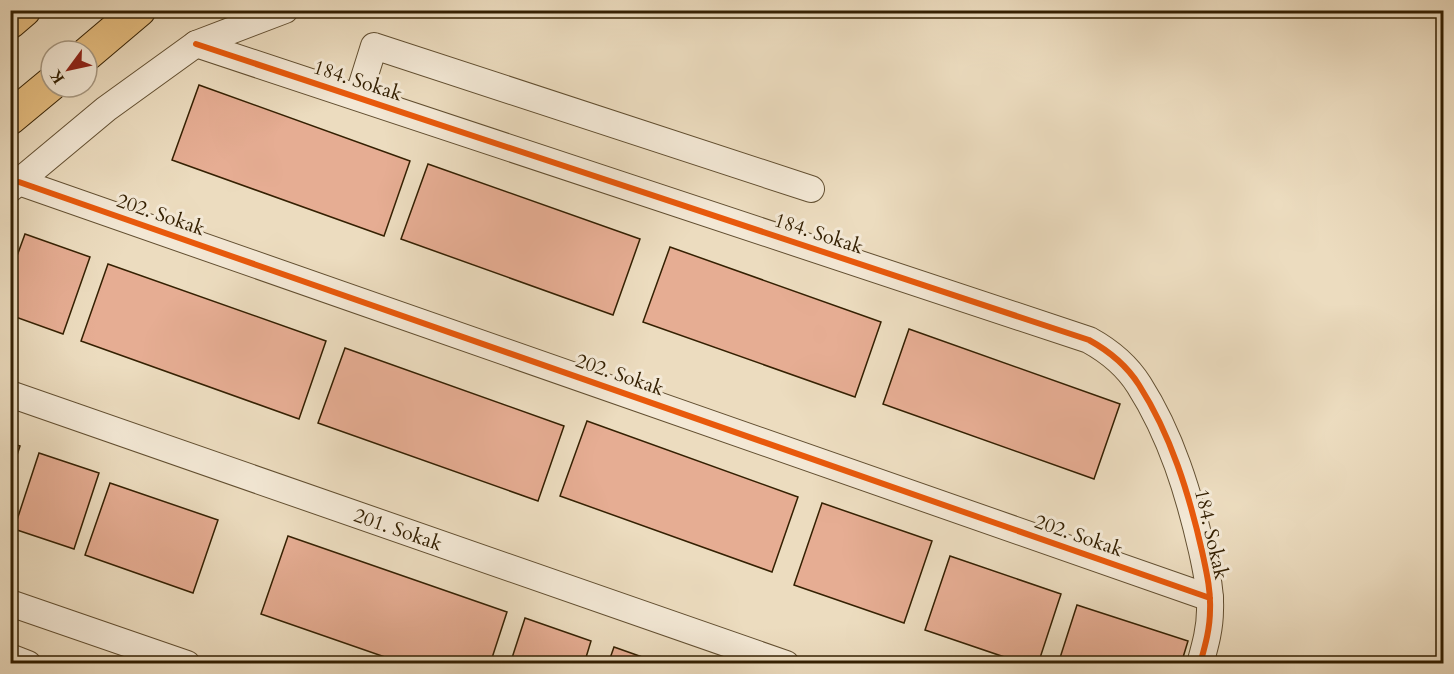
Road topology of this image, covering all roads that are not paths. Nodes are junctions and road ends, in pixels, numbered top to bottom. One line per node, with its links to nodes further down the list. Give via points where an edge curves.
1 (24, 10): 4 (highway)
2 (139, 10): 5 (highway)
3 (285, 10): 6 (street)
4 (10, 22)
5 (99, 44)
6 (196, 44): 8 (street, 184. Sokak); 10 (street, via 106,109)
7 (39, 94): 9 (highway)
8 (358, 97): 11 (street, via 374,46); 13 (street, 184. Sokak, via 1102,347 1139,384 1164,432 1191,507)
9 (10, 118)
10 (15, 185): 13 (street, 202. Sokak)
11 (811, 189)
12 (10, 394): 18 (street, 201. Sokak)
13 (1210, 598): 19 (street, 184. Sokak, via 1209,632)
14 (10, 603): 17 (street)
15 (10, 657): 16 (street)
16 (28, 663)
17 (187, 663)
18 (786, 663)
19 (1200, 663)

